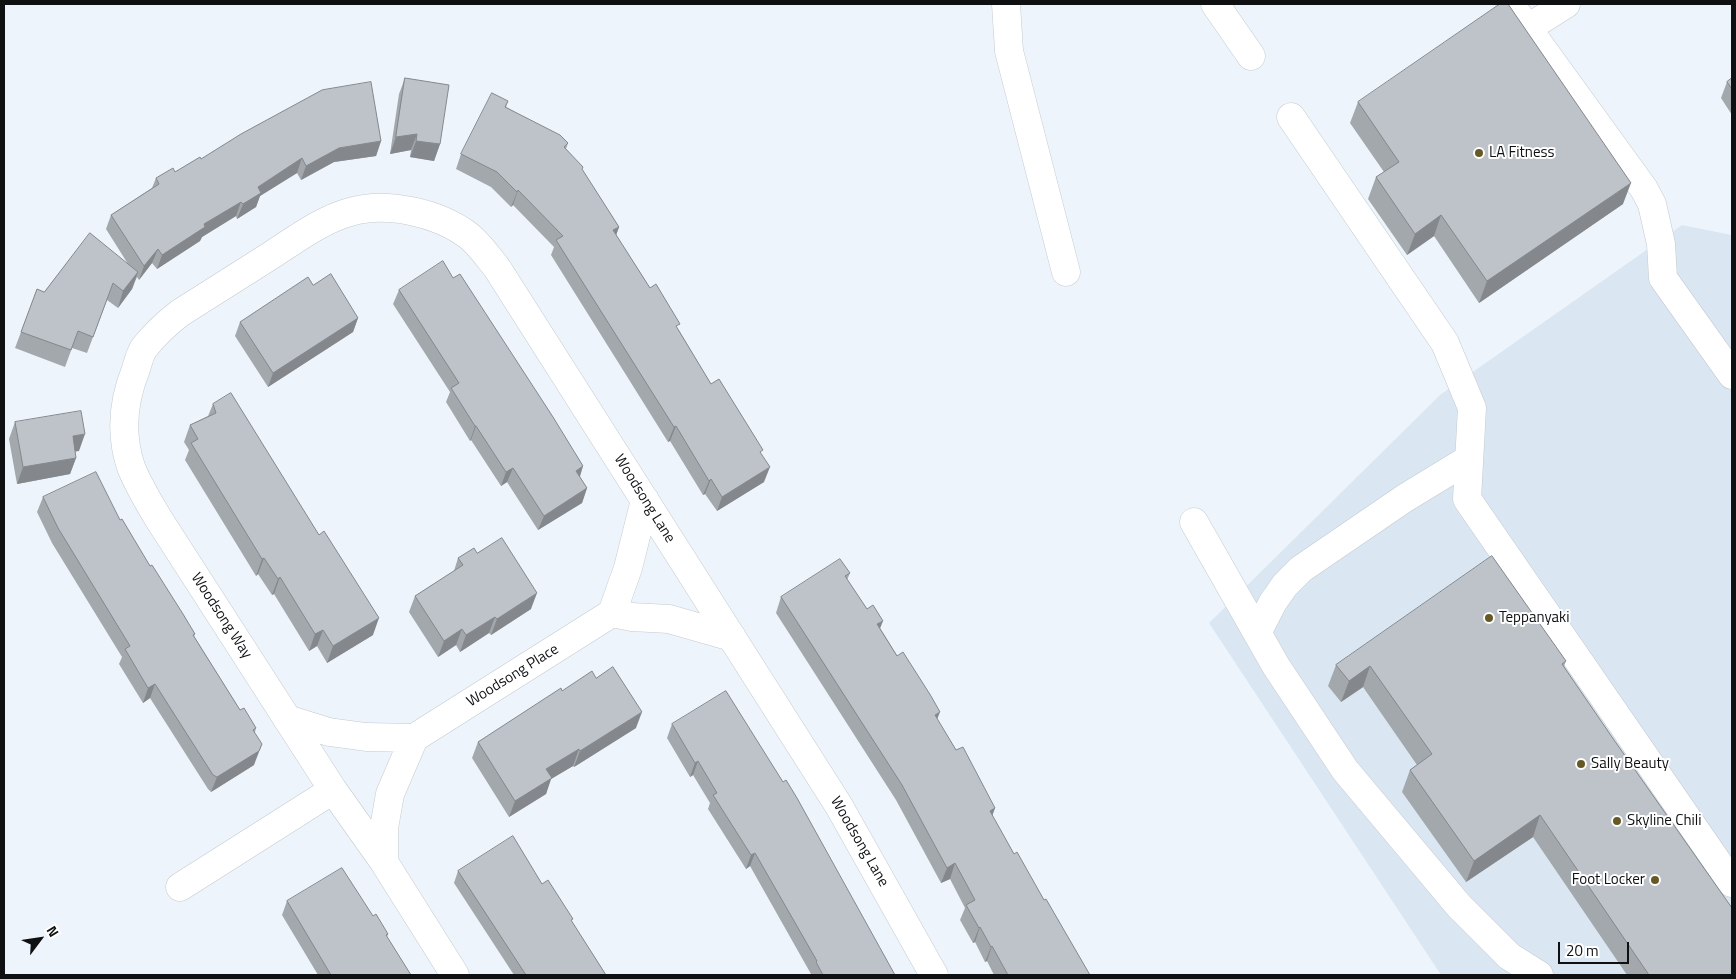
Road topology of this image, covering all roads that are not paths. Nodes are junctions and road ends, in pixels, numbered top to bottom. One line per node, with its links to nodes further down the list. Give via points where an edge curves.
1 (1006, 4): 9 (street, via 1009,51)
2 (1215, 4): 6 (street)
3 (1510, 4): 5 (street)
4 (1566, 4): 5 (street)
5 (1528, 28): 10 (street, via 1644,189 1652,204 1661,244 1663,278)
6 (1251, 56)
7 (1291, 117): 11 (street, via 1445,343 1472,408)
8 (250, 269): 12 (street, Woodsong Lane, via 312,229 350,212 372,208 410,210 470,236 497,268); 17 (street, Woodsong Way, via 180,313 143,350 127,396 123,420 131,466 140,487)
9 (1066, 272)
10 (1732, 375)
11 (1469, 459): 15 (street, via 1301,569 1285,584); 21 (street, via 1467,499)
12 (645, 500): 14 (street, via 628,568); 16 (street, Woodsong Lane)
13 (1194, 522): 15 (street)
14 (612, 613): 16 (street, via 668,619); 18 (street, Woodsong Place)
15 (1257, 633): 25 (street, via 1345,770 1459,906 1509,956)
16 (732, 637): 24 (street, Woodsong Lane, via 840,806)
17 (287, 719): 18 (street, via 338,733 374,738); 19 (street, Woodsong Way)
18 (414, 738): 20 (street, via 390,794 384,828)
19 (333, 790): 20 (street, Woodsong Way); 22 (street)
20 (384, 862): 23 (street, Woodsong Way)
21 (1732, 883)
22 (180, 887)
23 (456, 975)
24 (934, 975)
25 (1539, 975)

